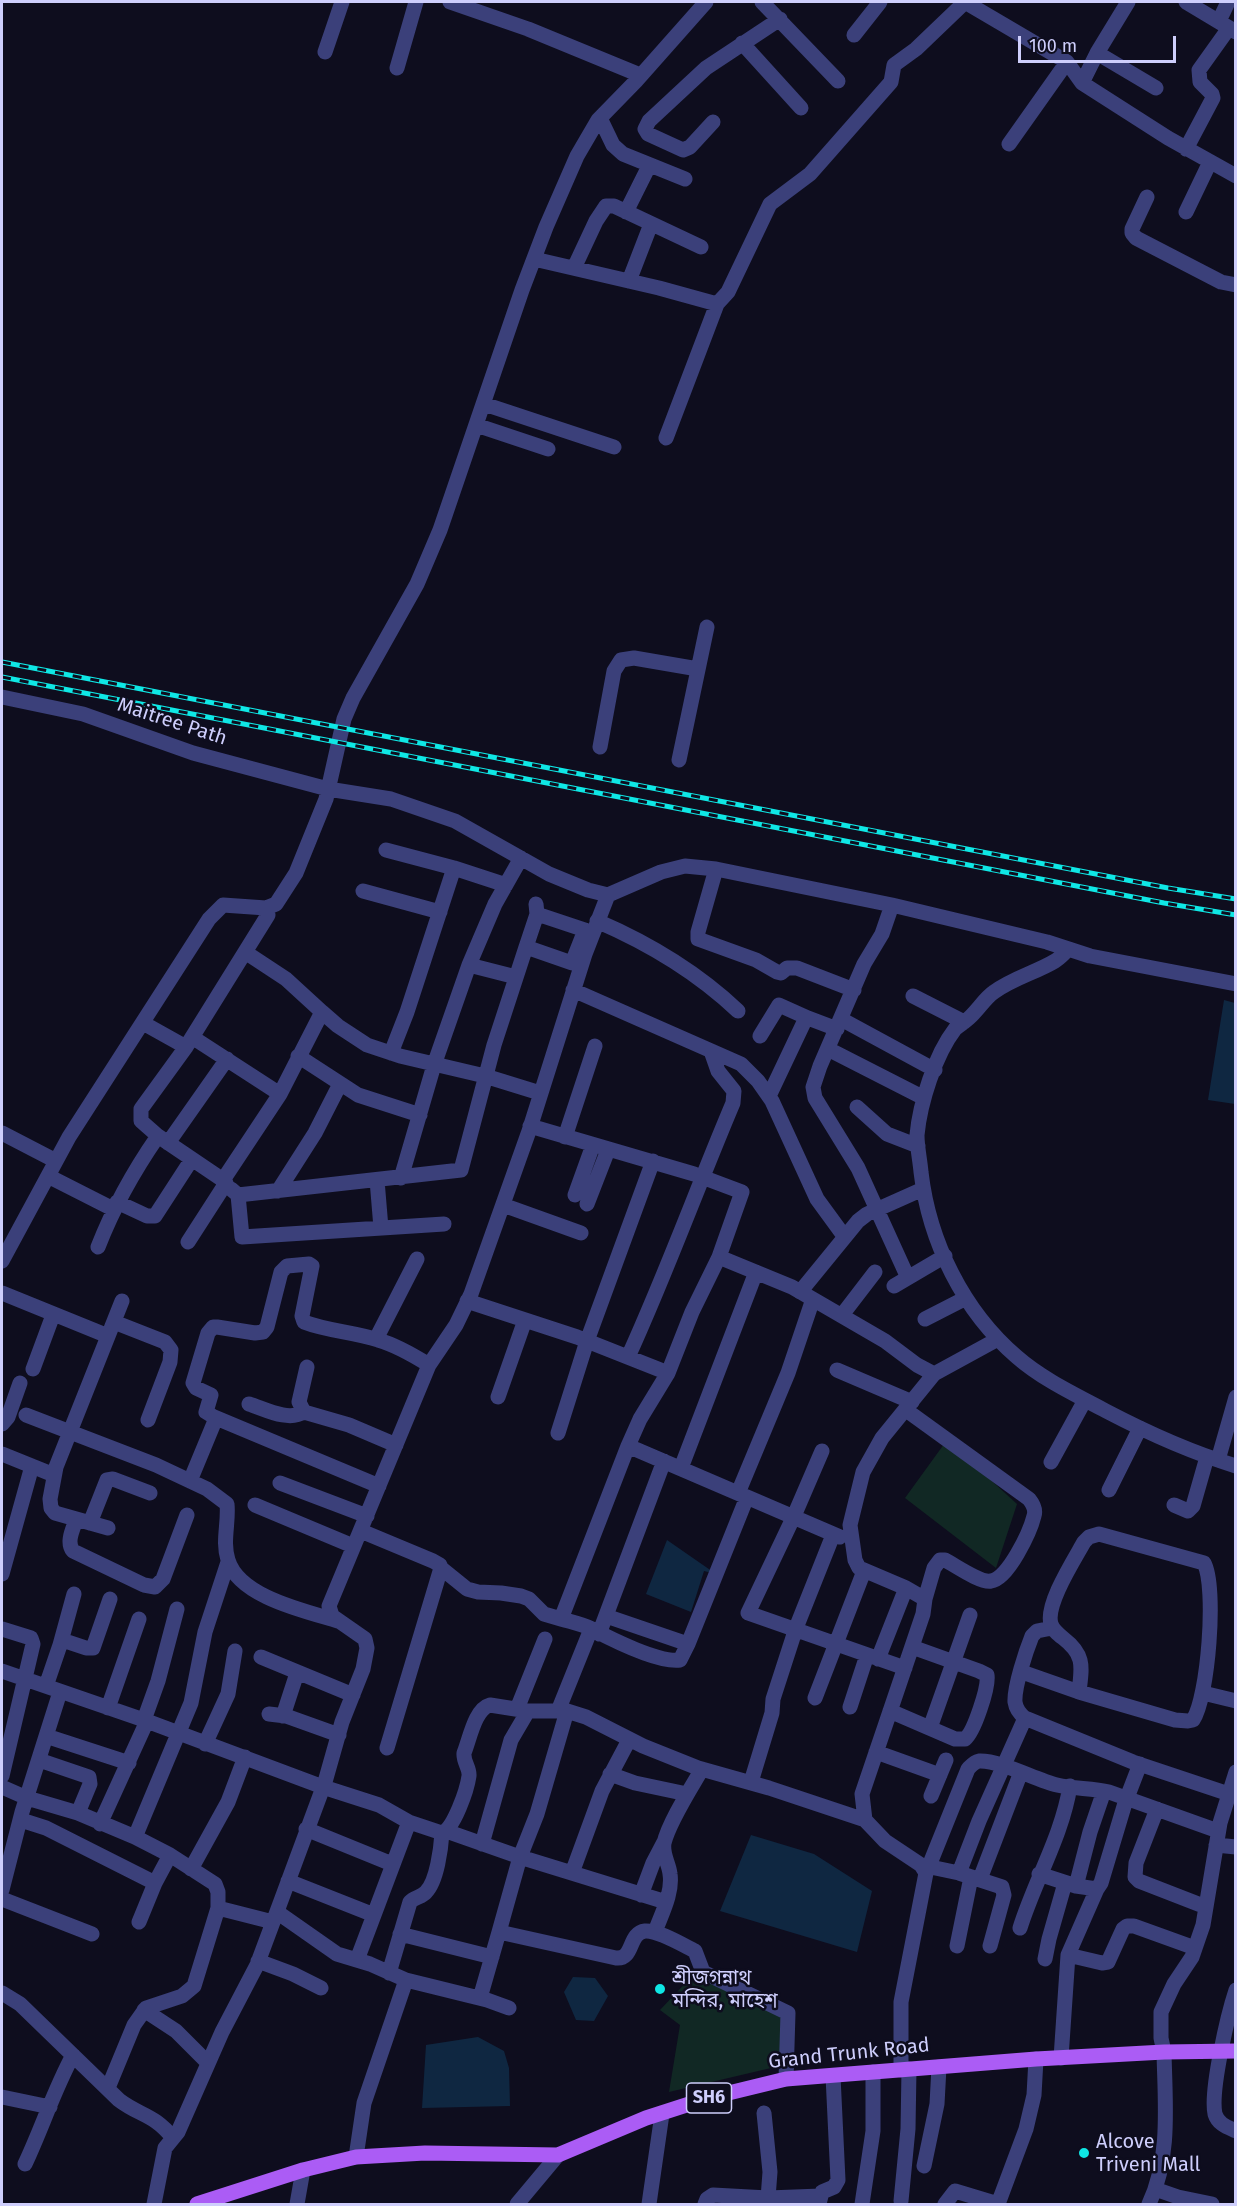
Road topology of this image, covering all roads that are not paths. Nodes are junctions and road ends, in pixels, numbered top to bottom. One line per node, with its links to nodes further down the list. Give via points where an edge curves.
1 (342, 2): 15 (street)
2 (416, 2): 18 (street)
3 (450, 2): 19 (street)
4 (706, 2): 19 (street)
5 (880, 2): 13 (street)
6 (965, 2): 17 (street); 41 (street, via 894,65 891,82 810,174 770,204 728,292)
7 (1128, 2): 16 (street)
8 (1186, 2): 12 (street)
9 (1228, 2): 12 (street)
10 (765, 3): 11 (street)
11 (780, 20): 14 (street); 20 (street)
12 (1228, 27): 27 (street, via 1199,70 1200,82 1213,99)
13 (854, 35)
14 (742, 43): 23 (street); 25 (street, via 706,68 645,129 683,150)
15 (325, 52)
16 (1097, 53): 21 (street); 22 (street)
17 (1067, 62): 21 (street); 26 (street)
18 (397, 68)
19 (640, 75): 24 (street)
20 (838, 81)
21 (1083, 83): 27 (street)
22 (1156, 88)
23 (801, 108)
24 (600, 118): 29 (street, via 622,154); 37 (street, via 577,156)
25 (713, 122)
26 (1009, 144)
27 (1186, 148): 28 (street)
28 (1210, 162): 30 (street); 34 (street)
29 (649, 166): 31 (street); 33 (street)
30 (1236, 176)
31 (685, 179)
32 (1147, 196): 40 (street, via 1132,229 1136,238 1221,282)
33 (626, 212): 35 (street); 38 (street, via 610,205 603,208)
34 (1186, 212)
35 (651, 224): 36 (street); 39 (street)
36 (701, 247)
37 (534, 259): 38 (street); 42 (street)
38 (574, 268): 39 (street)
39 (629, 281): 41 (street)
40 (1236, 285)
41 (717, 304): 44 (street)
42 (484, 404): 43 (street); 45 (street)
43 (476, 425): 46 (street); 52 (street, via 417,584 344,719)
44 (666, 438)
45 (614, 447)
46 (548, 449)
47 (707, 627): 48 (street)
48 (698, 669): 50 (street, via 634,658 621,660 614,671); 51 (street)
49 (2, 697): 52 (street, Maitree Path, via 83,714 193,753)
50 (600, 747)
51 (679, 760)
52 (328, 789): 54 (street, Maitree Path, via 391,799 445,818); 77 (street, via 296,873 276,904 266,908 223,904 209,919)
53 (386, 850): 55 (street)
54 (521, 858): 57 (street); 59 (street, Maitree Path, via 549,874)
55 (454, 868): 57 (street); 61 (street)
56 (716, 869): 59 (street, via 685,866); 60 (street); 71 (street, via 698,939 777,972 797,968)
57 (506, 885): 67 (street)
58 (363, 891): 61 (street)
59 (608, 895): 63 (street)
60 (892, 905): 65 (street); 71 (street)
61 (440, 912): 84 (street)
62 (268, 915): 66 (street)
63 (597, 921): 70 (street); 73 (street, via 635,937)
64 (526, 947): 64 (street, via 572,963 585,930 536,909); 68 (street)
65 (1069, 949): 69 (street); 76 (street, via 1055,961 993,992)
66 (245, 952): 74 (street, via 286,979); 80 (street)
67 (469, 965): 68 (street); 87 (street)
68 (516, 977): 89 (street)
69 (1236, 984)
70 (573, 990): 83 (street); 91 (street)
71 (854, 990): 78 (street)
72 (912, 996): 76 (street)
73 (738, 1011)
74 (322, 1012): 84 (street, via 367,1044); 85 (street)
75 (808, 1018): 78 (street); 79 (street, via 779,1005); 93 (street)
76 (964, 1022): 88 (street, via 942,1050)
77 (143, 1023): 80 (street); 105 (street)
78 (839, 1024): 82 (street); 88 (street)
79 (760, 1036)
80 (189, 1042): 86 (street); 100 (street, via 141,1108 141,1121)
81 (595, 1046): 99 (street)
82 (828, 1049): 94 (street); 117 (street, via 814,1080 813,1092)
83 (711, 1051): 93 (street, via 741,1064); 108 (street, via 734,1097)
84 (391, 1053): 87 (street)
85 (297, 1056): 90 (street); 92 (street)
86 (227, 1059): 92 (street); 100 (street)
87 (434, 1065): 89 (street); 96 (street)
88 (935, 1070): 94 (street)
89 (485, 1076): 91 (street); 109 (street, via 461,1170)
90 (340, 1084): 96 (street, via 358,1095); 113 (street)
91 (540, 1093): 97 (street)
92 (280, 1094): 111 (street)
93 (769, 1096): 121 (street, via 817,1199)
94 (924, 1098): 102 (street)
95 (857, 1107): 102 (street, via 886,1134)
96 (420, 1115): 109 (street)
97 (530, 1126): 99 (street); 115 (street)
98 (2, 1133): 105 (street)
99 (565, 1137): 101 (street)
100 (163, 1140): 104 (street); 116 (street, via 135,1169)
101 (592, 1145): 103 (street); 103 (street, via 581,1199)
102 (918, 1146): 112 (street)
103 (608, 1150): 106 (street)
104 (192, 1160): 111 (street); 116 (street, via 155,1216)
105 (56, 1161): 107 (street)
106 (653, 1161): 108 (street); 143 (street)
107 (48, 1176): 116 (street); 127 (street)
108 (701, 1177): 125 (street, via 742,1192); 144 (street, via 657,1294)
109 (401, 1178): 110 (street)
110 (377, 1180): 113 (street); 119 (street)
111 (224, 1182): 114 (street); 122 (street)
112 (923, 1189): 117 (street); 124 (street, via 929,1219)
113 (278, 1191): 114 (street)
114 (238, 1195): 119 (street, via 242,1238)
115 (503, 1205): 120 (street); 134 (street)
116 (115, 1206): 123 (street)
117 (878, 1209): 121 (street, via 858,1221); 124 (street, via 901,1282)
118 (444, 1224): 119 (street)
119 (381, 1228)
120 (581, 1233)
121 (844, 1236): 131 (street)
122 (188, 1242)
123 (98, 1247)
124 (945, 1256): 132 (street)
125 (719, 1257): 128 (street); 149 (street)
126 (417, 1259): 141 (street)
127 (2, 1261)
128 (756, 1272): 131 (street); 174 (street)
129 (875, 1272): 136 (street)
130 (2, 1293): 135 (street)
131 (807, 1295): 136 (street); 181 (street, via 788,1373)
132 (966, 1298): 137 (street); 142 (street)
133 (122, 1301): 139 (street)
134 (467, 1301): 138 (street); 145 (street)
135 (53, 1315): 140 (street); 147 (street)
136 (842, 1315): 150 (street)
137 (926, 1319)
138 (525, 1320): 143 (street); 152 (street)
139 (114, 1322): 140 (street); 160 (street, via 165,1342 171,1350)
140 (108, 1336): 163 (street)
141 (376, 1339): 145 (street); 159 (street, via 304,1322 312,1266 287,1266 281,1272 263,1332 217,1327 208,1333 193,1383 211,1395 206,1412)
142 (998, 1339): 150 (street); 154 (street, via 1018,1358)
143 (587, 1341): 144 (street); 164 (street)
144 (628, 1357): 149 (street)
145 (429, 1365): 165 (street)
146 (307, 1367): 157 (street, via 299,1402)
147 (33, 1369)
148 (837, 1370): 156 (street)
149 (668, 1372): 166 (street)
150 (934, 1374): 156 (street)
151 (20, 1383): 161 (street)
152 (498, 1397)
153 (1236, 1397): 169 (street)
154 (1085, 1400): 162 (street); 171 (street)
155 (249, 1404): 157 (street, via 288,1416)
156 (909, 1406): 191 (street, via 882,1438 863,1472 850,1526); 200 (street, via 1029,1499 1035,1515 1005,1573 984,1581 940,1560)
157 (304, 1412): 165 (street)
158 (26, 1415): 163 (street)
159 (214, 1417): 176 (street); 178 (street)
160 (148, 1420)
161 (2, 1424)
162 (1140, 1428): 169 (street); 179 (street)
163 (69, 1432): 175 (street); 176 (street)
164 (558, 1433)
165 (396, 1445): 178 (street)
166 (628, 1446): 170 (street); 205 (street)
167 (822, 1451): 186 (street)
168 (2, 1454): 172 (street)
169 (1212, 1459): 173 (street); 183 (street, via 1193,1506 1188,1511)
170 (664, 1461): 174 (street); 203 (street)
171 (1051, 1461)
172 (32, 1466): 175 (street); 196 (street)
173 (1236, 1466)
174 (681, 1468): 181 (street)
175 (54, 1475): 187 (street, via 51,1508 55,1513)
176 (190, 1481): 193 (street, via 227,1504)
177 (280, 1483): 185 (street)
178 (379, 1486): 185 (street)
179 (1109, 1490)
180 (150, 1493): 187 (street, via 107,1480)
181 (742, 1495): 186 (street); 213 (street)
182 (255, 1505): 192 (street)
183 (1174, 1505)
184 (187, 1515): 187 (street, via 163,1579 155,1587 73,1551 70,1540)
185 (366, 1516): 189 (street)
186 (794, 1516): 190 (street); 207 (street, via 748,1612)
187 (83, 1521): 188 (street)
188 (108, 1528)
189 (361, 1531): 192 (street); 194 (street)
190 (833, 1534): 191 (street); 207 (street)
191 (852, 1541): 195 (street, via 855,1560)
192 (353, 1546): 206 (street, via 329,1606)
193 (228, 1562): 206 (street, via 253,1589 284,1605); 239 (street, via 205,1632 190,1703)
194 (441, 1568): 205 (street, via 467,1589 521,1596 544,1614); 244 (street)
195 (864, 1571): 197 (street); 214 (street)
196 (2, 1574)
197 (906, 1588): 200 (street); 218 (street)
198 (74, 1594): 212 (street)
199 (110, 1599): 212 (street, via 93,1648)
200 (926, 1599): 215 (street)
201 (177, 1609): 237 (street)
202 (970, 1615): 219 (street)
203 (606, 1616): 210 (street); 213 (street)
204 (139, 1619): 232 (street)
205 (561, 1619): 210 (street)
206 (338, 1621): 228 (street, via 365,1639 367,1648)
207 (796, 1628): 214 (street); 257 (street)
208 (1052, 1628): 222 (street, via 1032,1636); 226 (street, via 1079,1654); 227 (street, via 1050,1618 1058,1592 1089,1537 1099,1534 1204,1563 1209,1595)
209 (2, 1629): 224 (street, via 33,1640)
210 (595, 1631): 213 (street, via 612,1641 674,1661 683,1657); 234 (street)
211 (545, 1639): 233 (street)
212 (62, 1640): 225 (street)
213 (688, 1644)
214 (836, 1644): 218 (street); 229 (street)
215 (912, 1647): 219 (street); 220 (street)
216 (235, 1651): 243 (street, via 228,1694)
217 (261, 1657): 223 (street)
218 (873, 1657): 220 (street); 231 (street)
219 (954, 1663): 238 (street); 238 (street, via 987,1676 972,1731 961,1740)
220 (905, 1668): 235 (street)
221 (2, 1671): 224 (street)
222 (1022, 1672): 226 (street); 236 (street, via 1015,1702)
223 (297, 1673): 228 (street); 240 (street, via 276,1715)
224 (26, 1679): 225 (street); 256 (street)
225 (53, 1689): 232 (street); 241 (street)
226 (1079, 1692): 227 (street, via 1188,1721 1196,1715)
227 (1203, 1693): 230 (street)
228 (353, 1695): 240 (street)
229 (815, 1698)
230 (1236, 1701)
231 (850, 1707)
232 (108, 1708): 237 (street)
233 (523, 1710): 234 (street); 274 (street, via 490,1704 479,1713 464,1753 469,1770 467,1782 455,1819); 278 (street)
234 (562, 1711): 242 (street, via 586,1717); 281 (street, via 537,1814)
235 (890, 1712): 238 (street); 245 (street)
236 (1025, 1718): 250 (street); 251 (street)
237 (145, 1721): 239 (street); 249 (street)
238 (930, 1728)
239 (177, 1733): 243 (street); 275 (street)
240 (339, 1735): 261 (street)
241 (46, 1736): 247 (street); 249 (street)
242 (629, 1740): 252 (street); 254 (street)
243 (205, 1743): 246 (street)
244 (387, 1748)
245 (876, 1752): 255 (street); 270 (street, via 862,1794)
246 (245, 1757): 261 (street); 284 (street, via 228,1802)
247 (39, 1760): 265 (street); 268 (street, via 89,1777 90,1784)
248 (946, 1760): 255 (street)
249 (129, 1763): 272 (street)
250 (1140, 1764): 258 (street); 266 (street)
251 (1003, 1766): 253 (street); 283 (street, via 980,1761 968,1769); 287 (street, via 969,1845)
252 (702, 1769): 257 (street); 263 (street)
253 (1021, 1772): 259 (street); 287 (street)
254 (610, 1774): 263 (street); 285 (street)
255 (940, 1775): 264 (street)
256 (2, 1776)
257 (750, 1782): 270 (street)
258 (1233, 1782): 276 (street)
259 (1070, 1786): 262 (street); 286 (street, via 1062,1823)
260 (2, 1787): 265 (street)
261 (323, 1787): 271 (street, via 379,1805); 273 (street)
262 (1104, 1791): 266 (street); 291 (street)
263 (687, 1794): 277 (street)
264 (931, 1796)
265 (27, 1798): 268 (street); 269 (street)
266 (1126, 1798): 267 (street); 292 (street)
267 (1157, 1809): 276 (street); 297 (street, via 1136,1863 1135,1877)
268 (78, 1813): 272 (street)
269 (21, 1820): 289 (street); 290 (street, via 46,1828)
270 (865, 1820): 283 (street, via 885,1841)
271 (409, 1822): 274 (street); 282 (street)
272 (100, 1824): 275 (street)
273 (306, 1829): 282 (street); 288 (street)
274 (444, 1832): 278 (street); 305 (street, via 430,1886 411,1902)
275 (135, 1837): 280 (street)
276 (1217, 1838): 279 (street); 297 (street)
277 (664, 1842): 293 (street); 295 (street, via 670,1874)
278 (483, 1844): 281 (street)
279 (1236, 1847)
280 (170, 1856): 284 (street); 290 (street)
281 (520, 1857): 285 (street); 302 (street)
282 (392, 1864): 298 (street)
283 (925, 1866): 287 (street); 329 (street, via 902,2002)
284 (191, 1869): 296 (street, via 215,1884)
285 (572, 1873): 293 (street)
286 (1040, 1874): 291 (street); 301 (street)
287 (970, 1876): 306 (street); 307 (street, via 1004,1889)
288 (288, 1881): 298 (street); 299 (street)
289 (3, 1883)
290 (155, 1883): 300 (street)
291 (1071, 1884): 292 (street); 311 (street)
292 (1097, 1889): 309 (street)
293 (641, 1895): 295 (street)
294 (2, 1899): 304 (street)
295 (666, 1902): 303 (street)
296 (218, 1908): 299 (street); 321 (street, via 195,1986 182,1996)
297 (1206, 1908): 308 (street)
298 (374, 1915): 312 (street)
299 (275, 1917): 312 (street, via 337,1954); 313 (street)
300 (139, 1922)
301 (1020, 1928)
302 (499, 1932): 303 (street, via 622,1959 637,1935); 310 (street)
303 (655, 1932): 332 (street, via 695,1951 703,1972 788,2013)
304 (92, 1934)
305 (400, 1934): 310 (street); 314 (street)
306 (957, 1946)
307 (990, 1946)
308 (1195, 1948): 309 (street, via 1127,1926 1108,1962); 323 (street, via 1161,2012)
309 (1068, 1955): 325 (street)
310 (492, 1957): 319 (street)
311 (1045, 1959)
312 (357, 1960): 314 (street)
313 (258, 1962): 316 (street); 327 (street)
314 (389, 1972): 315 (street)
315 (406, 1980): 319 (street); 341 (street, via 364,2103)
316 (321, 1988)
317 (1236, 1990): 322 (street)
318 (2, 1993): 324 (street, via 20,2004)
319 (480, 1998): 320 (street)
320 (509, 2008)
321 (144, 2010): 327 (street, via 176,2031); 333 (street)
322 (1229, 2051): 323 (main road, Grand Trunk Road / SH6); 338 (street, via 1215,2082 1215,2115 1219,2122)
323 (1164, 2052): 325 (main road, Grand Trunk Road / SH6); 345 (street, via 1166,2137)
324 (73, 2055): 333 (street); 335 (street)
325 (1061, 2058): 326 (main road, Grand Trunk Road / SH6)
326 (1036, 2059): 328 (main road, Grand Trunk Road / SH6); 359 (street, via 1034,2095 1026,2129)
327 (208, 2062): 339 (street)
328 (939, 2067): 329 (main road, Grand Trunk Road / SH6); 343 (street, via 937,2104)
329 (905, 2069): 330 (main road, Grand Trunk Road / SH6); 349 (street, via 908,2128)
330 (873, 2072): 331 (main road, Grand Trunk Road / SH6); 357 (street, via 873,2131)
331 (832, 2076): 332 (main road, Grand Trunk Road / SH6); 348 (street, via 838,2180)
332 (786, 2079): 337 (main road, Grand Trunk Road / SH6)
333 (108, 2088): 339 (street, via 129,2108 154,2118)
334 (2, 2097): 335 (street)
335 (50, 2108): 342 (street)
336 (764, 2113): 346 (street, via 770,2172)
337 (662, 2114): 340 (main road, Grand Trunk Road / SH6); 355 (street)
338 (1236, 2131)
339 (173, 2138): 352 (street, via 165,2148)
340 (558, 2155): 341 (main road, Grand Trunk Road / SH6, via 425,2153); 351 (street)
341 (357, 2157): 344 (main road, Grand Trunk Road / SH6)
342 (25, 2164)
343 (924, 2166)
344 (303, 2170): 347 (main road, Grand Trunk Road / SH6); 354 (street)
345 (1155, 2189): 350 (street); 360 (street)
346 (768, 2198): 348 (street); 356 (street, via 713,2195)
347 (226, 2200): 353 (main road, Grand Trunk Road / SH6)
348 (820, 2200)
349 (901, 2201)
350 (1177, 2201): 361 (street)
351 (519, 2204)
352 (154, 2205)
353 (197, 2205)
354 (297, 2205)
355 (649, 2205)
356 (705, 2205)
357 (862, 2205)
358 (945, 2205): 359 (street, via 952,2192 958,2191)
359 (998, 2205)
360 (1149, 2205)
361 (1212, 2205)

